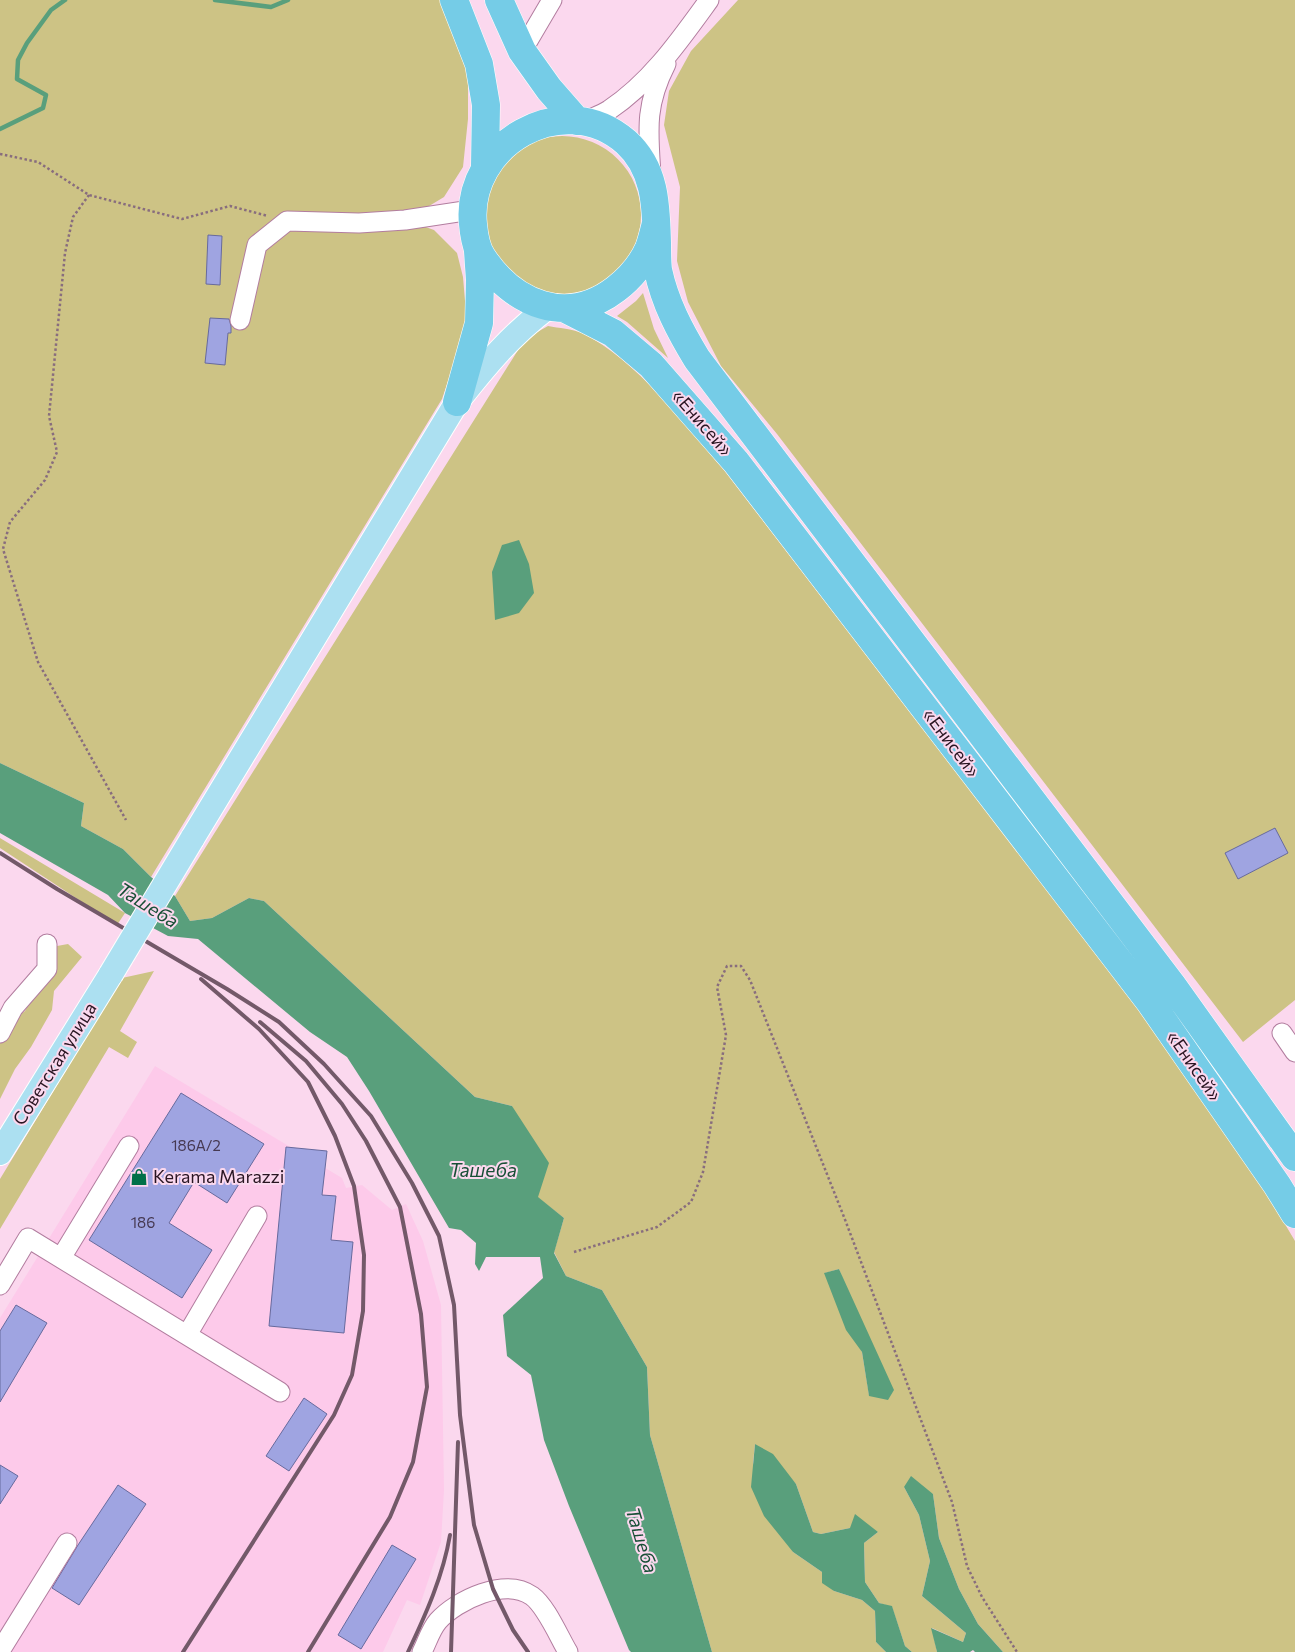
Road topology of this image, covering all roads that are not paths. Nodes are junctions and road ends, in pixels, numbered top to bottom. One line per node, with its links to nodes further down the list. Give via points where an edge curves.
1 (454, 0): 8 (highway, «Енисей», via 479,64 486,105)
2 (499, 0): 6 (highway)
3 (552, 0): 6 (street)
4 (709, 0): 5 (street)
5 (673, 50): 7 (street, via 636,88 608,110); 9 (street, via 651,101)
6 (522, 51): 7 (highway, via 550,89)
7 (581, 121): 8 (highway, «Енисей», via 550,122 524,130 502,146); 9 (highway, «Енисей», via 607,129 626,142)
8 (485, 166): 10 (highway, «Енисей»)
9 (652, 181): 11 (highway, «Енисей»)
10 (471, 210): 12 (highway, «Енисей»); 14 (street, via 359,223 287,220 257,244)
11 (656, 223): 13 (highway, «Енисей», via 648,249 622,284 588,305); 22 (highway, «Енисей», via 658,267 664,292 697,360 1172,985)
12 (478, 251): 13 (highway, «Енисей», via 503,284 527,300); 15 (highway, via 478,323)
13 (557, 308): 15 (main road, Советская улица, via 524,325 492,357); 23 (highway, «Енисей», via 613,333 651,365 736,462 1150,1002)
14 (240, 320)
15 (457, 402): 21 (main road, Советская улица, bridge)
16 (47, 944): 17 (street, via 47,969 13,1008)
17 (0, 1033)
18 (1282, 1033): 19 (street)
19 (1295, 1052)
20 (129, 1146): 25 (street)
21 (0, 1153)
22 (1295, 1157)
23 (1295, 1214)
24 (257, 1216): 27 (street)
25 (61, 1258): 26 (street, via 28,1238); 27 (street)
26 (0, 1285)
27 (187, 1335): 28 (street)
28 (280, 1392)
29 (67, 1543): 30 (street)
30 (0, 1651)
31 (422, 1652): 32 (street, via 436,1623 454,1606 493,1589 511,1588 532,1596)
32 (568, 1652)

